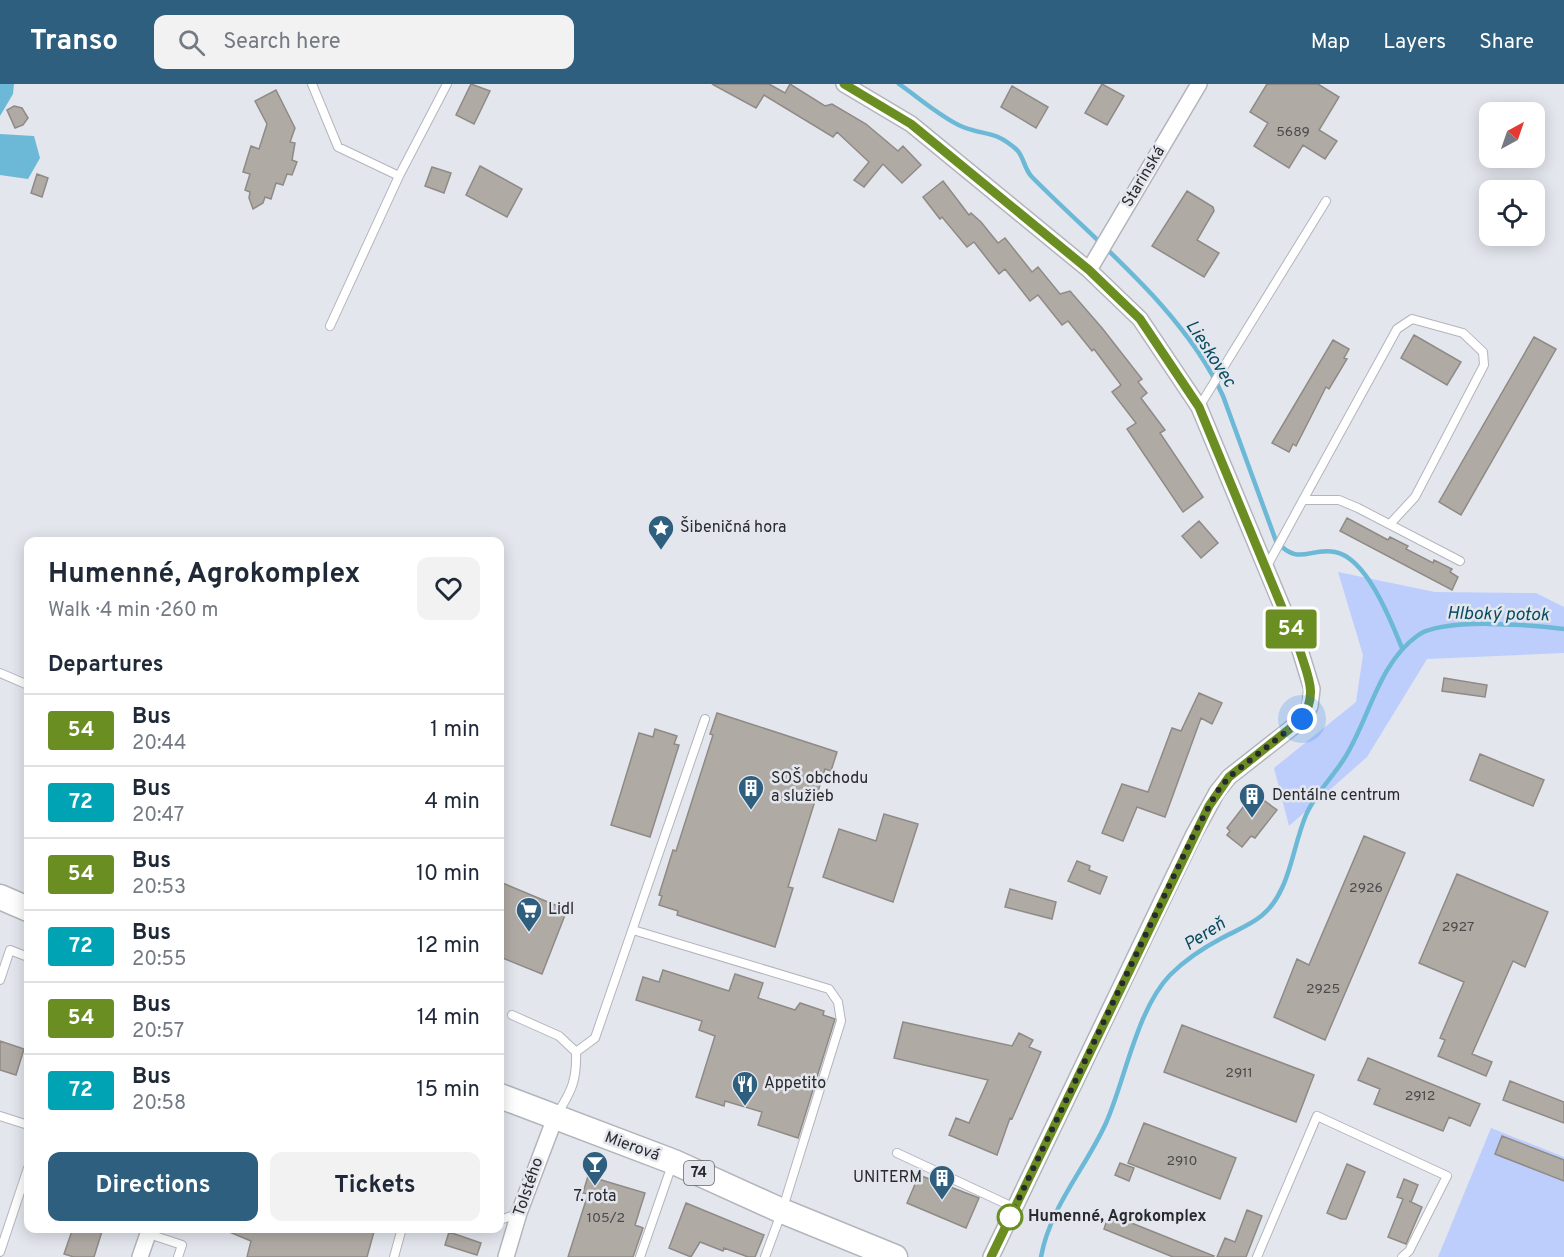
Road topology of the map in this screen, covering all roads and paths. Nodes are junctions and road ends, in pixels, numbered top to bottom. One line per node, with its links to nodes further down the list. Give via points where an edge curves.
1 (312, 84): 5 (lane, via 338,147)
2 (447, 84): 5 (lane)
3 (844, 84): 7 (street, via 911,124)
4 (1199, 84): 7 (street, Starinská)
5 (399, 176): 8 (lane)
6 (1326, 201): 9 (lane)
7 (1089, 270): 9 (street, via 1140,319)
8 (330, 326)
9 (1199, 407): 13 (street)
10 (1303, 500): 11 (lane, via 1339,500); 11 (lane, via 1397,329 1412,319 1463,333 1483,352 1484,365 1415,497); 13 (lane)
11 (1390, 524): 12 (lane)
12 (1460, 561)
13 (1266, 568): 31 (street, via 1300,651 1312,689 1310,706 1302,719 1217,792)
14 (0, 673): 15 (lane)
15 (24, 683)
16 (705, 719): 19 (lane)
17 (0, 897): 18 (main road)
18 (24, 907)
19 (633, 930): 23 (lane, via 595,1038); 32 (lane, via 829,989 838,1002 841,1022)
20 (24, 955): 21 (lane, via 10,950)
21 (0, 980)
22 (512, 1015): 23 (lane, via 559,1036)
23 (576, 1052): 26 (lane, via 577,1075)
24 (504, 1098): 26 (main road, Mierová / 74)
25 (0, 1116): 27 (lane)
26 (555, 1118): 29 (main road, Mierová / 74); 33 (street, Tolstého)
27 (24, 1124)
28 (897, 1153): 31 (lane)
29 (674, 1162): 32 (main road, Mierová / 74); 43 (lane)
30 (24, 1180): 38 (lane)
31 (1015, 1208): 46 (street)
32 (782, 1211): 44 (lane); 45 (main road, Mierová / 74)
33 (519, 1213): 34 (lane); 42 (street, Tolstého)
34 (504, 1219)
35 (148, 1233): 40 (street)
36 (154, 1233): 41 (lane, via 182,1245)
37 (401, 1233): 39 (lane)
38 (0, 1252)
39 (396, 1256)
40 (140, 1257)
41 (178, 1257)
42 (507, 1257)
43 (640, 1257)
44 (765, 1257)
45 (896, 1257)
46 (991, 1257)
47 (1257, 1257): 48 (lane, via 1317,1116 1447,1176 1409,1251)
48 (1402, 1257)

